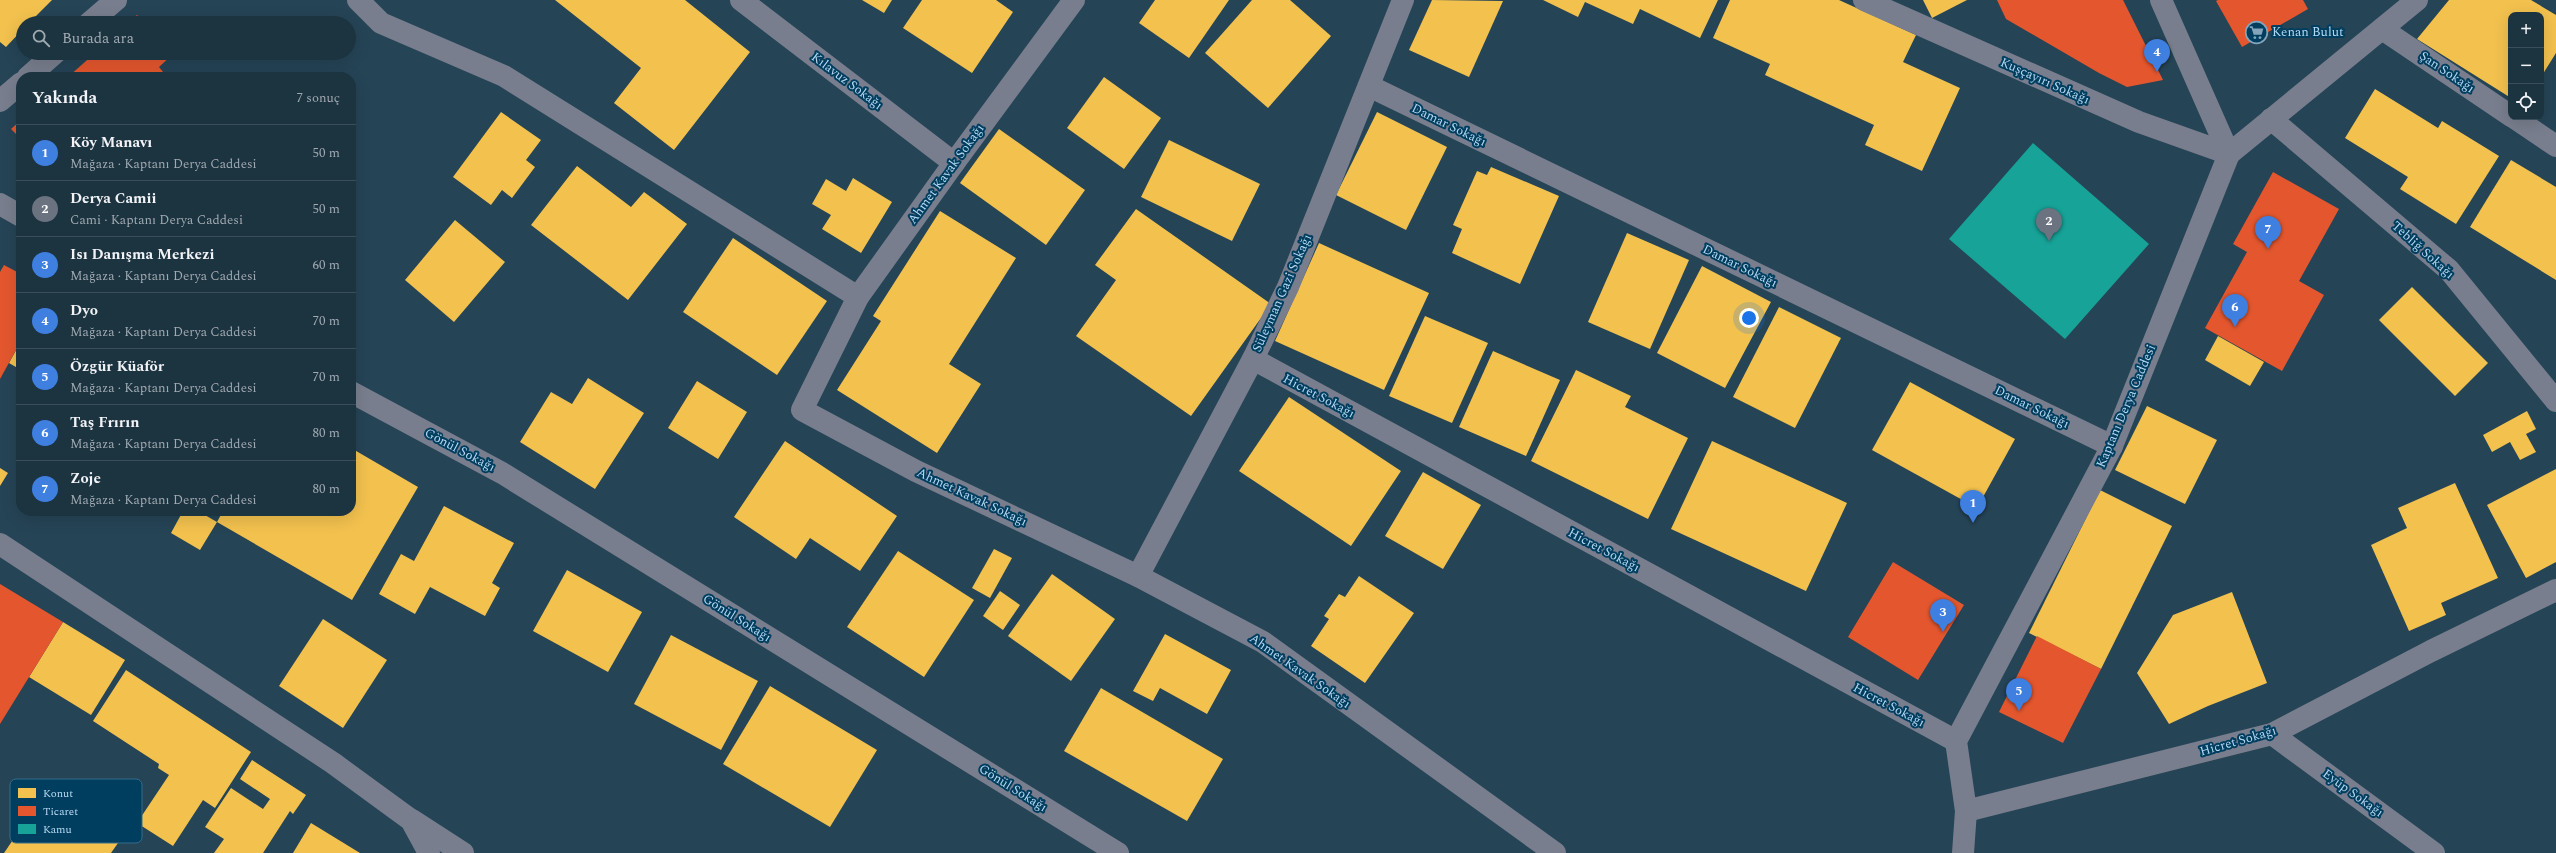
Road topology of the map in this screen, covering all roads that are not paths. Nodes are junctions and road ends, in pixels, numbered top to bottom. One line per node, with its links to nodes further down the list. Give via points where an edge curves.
1 (116, 0): 9 (street)
2 (358, 0): 24 (street, via 381,23 504,76)
3 (741, 0): 21 (street, Kılavuz Sokağı)
4 (1074, 0): 21 (street, Ahmet Kavak Sokağı)
5 (1403, 0): 13 (street, Süleyman Gazi Sokağı)
6 (1864, 0): 20 (street, Kuşçayırı Sokağı, via 2139,122)
7 (2161, 0): 20 (street)
8 (2418, 0): 10 (street)
9 (97, 16)
10 (2382, 29): 16 (street, Şan Sokağı); 17 (street)
11 (47, 60): 12 (street)
12 (34, 72)
13 (1368, 86): 25 (street, Süleyman Gazi Sokağı, via 1288,287); 28 (street, Damar Sokağı)
14 (16, 88): 15 (street)
15 (0, 102)
16 (2508, 113)
17 (2271, 119): 20 (street); 27 (street, Tebliğ Sokağı, via 2448,270)
18 (2518, 120): 19 (street, Şan Sokağı)
19 (2556, 146)
20 (2229, 154): 28 (street, Kaptanı Derya Caddesi)
21 (954, 163): 24 (street, Ahmet Kavak Sokağı)
22 (0, 204): 23 (street)
23 (16, 213)
24 (858, 298): 30 (street, Ahmet Kavak Sokağı, via 802,410 916,471)
25 (1253, 359): 30 (street, Süleyman Gazi Sokağı); 33 (street, Hicret Sokağı)
26 (356, 395): 38 (street, Gönül Sokağı, via 502,473)
27 (2556, 401)
28 (2112, 446): 33 (street, Kaptanı Derya Caddesi)
29 (1, 548): 35 (street, via 326,758)
30 (1138, 576): 39 (street, Ahmet Kavak Sokağı, via 1263,642)
31 (2556, 590): 32 (street, Hicret Sokağı, via 2431,651)
32 (2272, 734): 34 (street, Hicret Sokağı); 41 (street, Eyüp Sokağı)
33 (1956, 741): 34 (street)
34 (1966, 811): 40 (street)
35 (411, 820): 36 (street); 37 (street)
36 (429, 853)
37 (463, 853)
38 (1118, 853)
39 (1554, 853)
40 (1962, 853)
41 (2434, 853)

